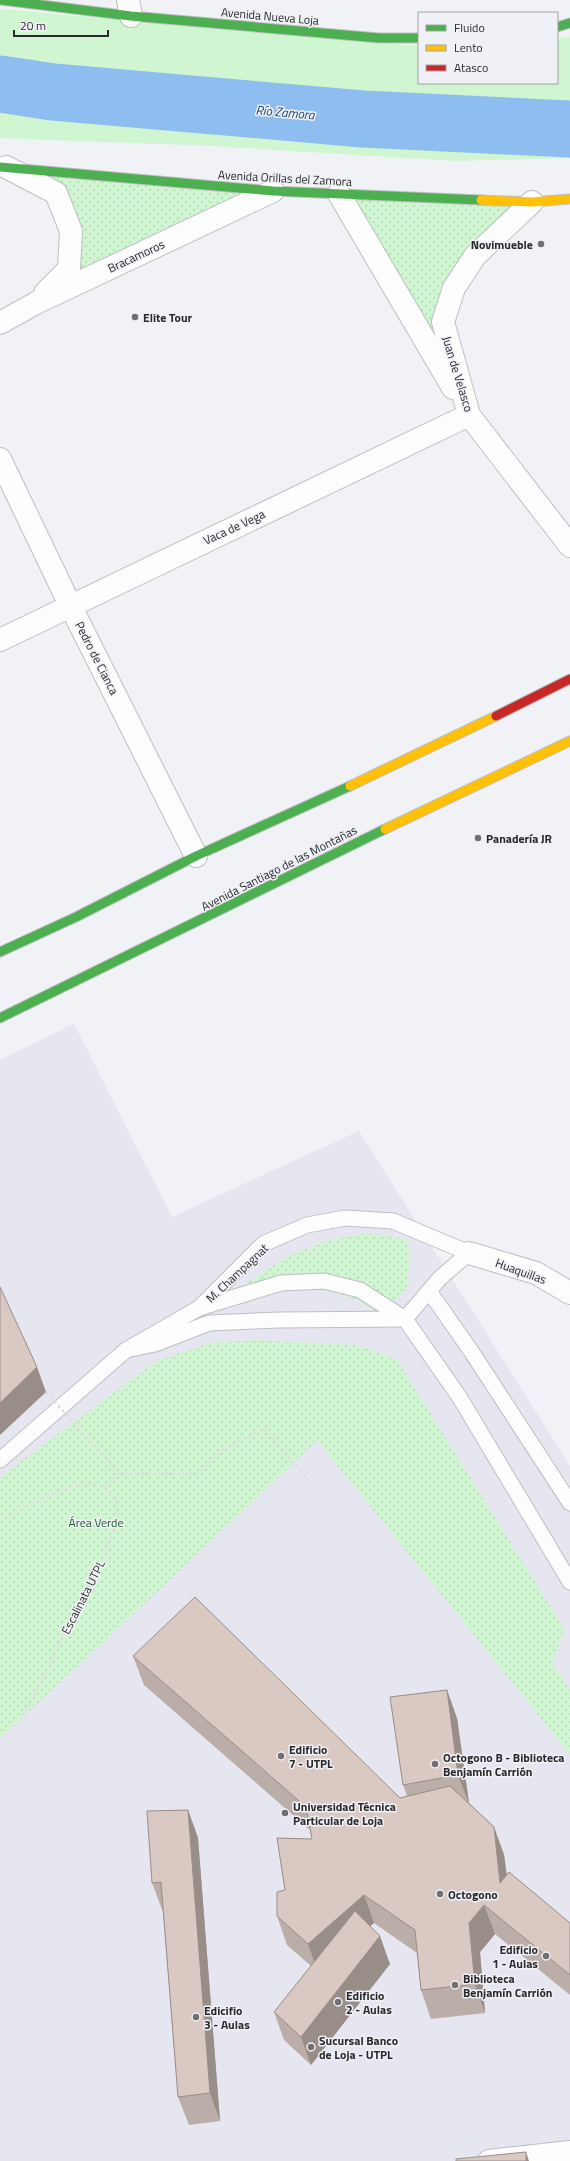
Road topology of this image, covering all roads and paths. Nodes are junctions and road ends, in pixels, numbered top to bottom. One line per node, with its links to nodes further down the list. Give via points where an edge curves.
1 (1, 0): 2 (main road, Avenida Nueva Loja)
2 (129, 8): 5 (main road, Avenida Nueva Loja, via 379,38)
3 (570, 23): 4 (main road)
4 (558, 27)
5 (418, 38)
6 (3, 167): 7 (main road, Avenida Orillas del Zamora); 11 (street, via 56,193 71,231 69,269)
7 (273, 191): 8 (main road, Avenida Orillas del Zamora); 11 (street, Bracamoros)
8 (339, 194): 10 (main road, Avenida Orillas del Zamora); 13 (street)
9 (570, 199): 10 (main road, Avenida Orillas del Zamora)
10 (532, 202): 13 (street, Juan de Velasco, via 475,256 454,288 442,322)
11 (36, 303): 12 (street, Bracamoros)
12 (0, 323)
13 (469, 415): 15 (street, Juan de Velasco); 16 (street, Vaca de Vega)
14 (0, 459): 16 (street, Pedro de Cianca)
15 (570, 546)
16 (70, 606): 17 (street, Vaca de Vega); 20 (street, Pedro de Cianca)
17 (0, 640)
18 (570, 679): 20 (main road, via 382,772)
19 (570, 741): 22 (main road, Avenida Santiago de las Montañas, via 365,838 204,920)
20 (196, 856): 21 (main road)
21 (0, 952)
22 (0, 1018)
23 (469, 1253): 24 (lane); 25 (street, Huaquillas, via 536,1274); 26 (lane, M. Champagnat, via 393,1221 337,1219 308,1226 263,1244)
24 (429, 1291): 27 (lane); 34 (lane)
25 (570, 1293)
26 (199, 1308): 27 (lane, via 281,1283 324,1281 360,1290); 28 (lane, M. Champagnat)
27 (405, 1319): 28 (lane, M. Champagnat, via 209,1323 155,1344); 36 (lane, via 460,1398)
28 (126, 1350): 30 (lane, M. Champagnat)
29 (46, 1392): 31 (path, bridge)
30 (0, 1460)
31 (119, 1473): 32 (path, via 195,1474 227,1448 264,1428); 33 (path)
32 (314, 1487)
33 (106, 1488): 35 (path, via 87,1484 61,1490 13,1513); 37 (path, Escalinata UTPL, via 116,1497 118,1516 101,1564 75,1610 44,1678 23,1714)
34 (570, 1503)
35 (0, 1523)
36 (570, 1582)
37 (28, 1722)
38 (570, 2152): 39 (street)
39 (489, 2161)

